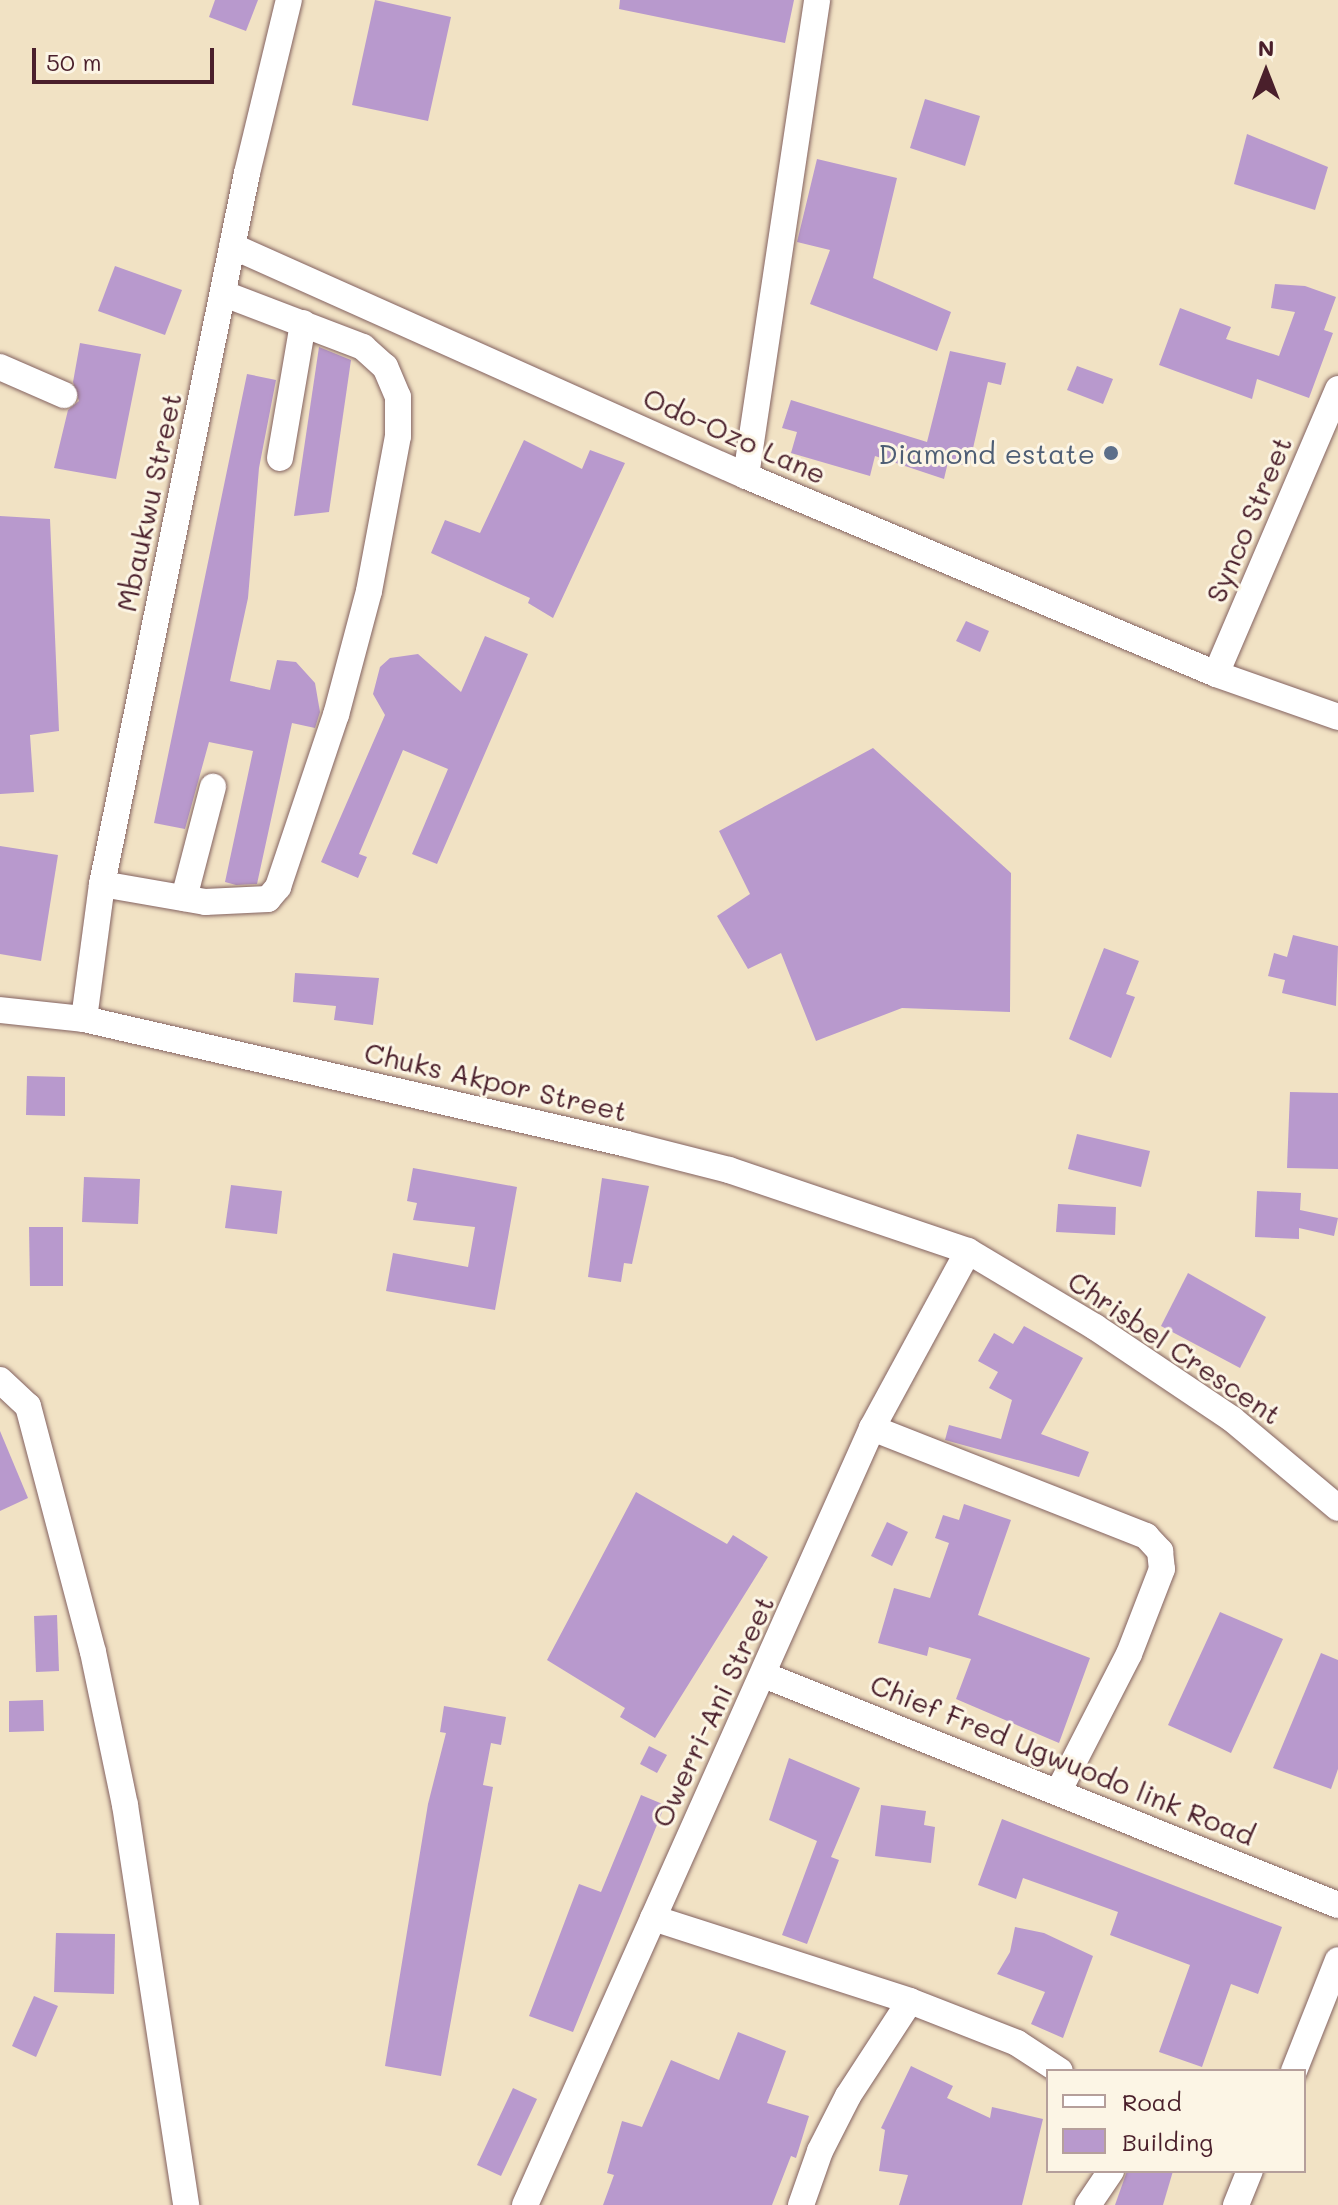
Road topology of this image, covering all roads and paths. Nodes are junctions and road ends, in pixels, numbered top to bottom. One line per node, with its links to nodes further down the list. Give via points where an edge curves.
1 (289, 0): 3 (street, Mbaukwu Street)
2 (817, 0): 10 (street)
3 (232, 246): 4 (street, Mbaukwu Street); 10 (street, Odo-Ozo Lane)
4 (224, 294): 5 (street); 14 (street, Mbaukwu Street)
5 (303, 323): 9 (street); 15 (street, via 363,347 385,367 398,397 398,436 369,591 336,715 278,887 268,899 253,904)
6 (0, 367): 8 (street)
7 (1338, 389): 11 (street, Synco Street)
8 (64, 395)
9 (280, 458)
10 (746, 476): 11 (street, Odo-Ozo Lane)
11 (1216, 674): 12 (street, Odo-Ozo Lane)
12 (1338, 717)
13 (213, 787): 15 (street)
14 (102, 884): 15 (street); 17 (street, Mbaukwu Street)
15 (184, 898)
16 (0, 1010): 17 (street, Chuks Akpor Street)
17 (84, 1019): 18 (street, Chuks Akpor Street, via 729,1170)
18 (968, 1251): 20 (street, Owerri-Ani Street); 21 (street, Chrisbel Crescent, via 1095,1327 1232,1419)
19 (3, 1382): 32 (street, via 28,1406 93,1652 125,1805)
20 (872, 1428): 22 (street, Owerri-Ani Street); 23 (street, via 1146,1536 1160,1551 1162,1569 1129,1654)
21 (1338, 1508)
22 (764, 1675): 23 (street, Chief Fred Ugwuodo link Road); 25 (street, Owerri-Ani Street)
23 (1059, 1790): 24 (street, Chief Fred Ugwuodo link Road)
24 (1338, 1905)
25 (653, 1918): 27 (street); 33 (street, Owerri-Ani Street)
26 (1338, 1960): 29 (street)
27 (910, 2001): 28 (street, via 1017,2043); 34 (street, via 848,2096)
28 (1057, 2069)
29 (1295, 2069)
30 (1110, 2173): 35 (street)
31 (1249, 2173): 36 (street)
32 (186, 2205)
33 (525, 2205)
34 (801, 2205)
35 (1088, 2205)
36 (1236, 2205)

